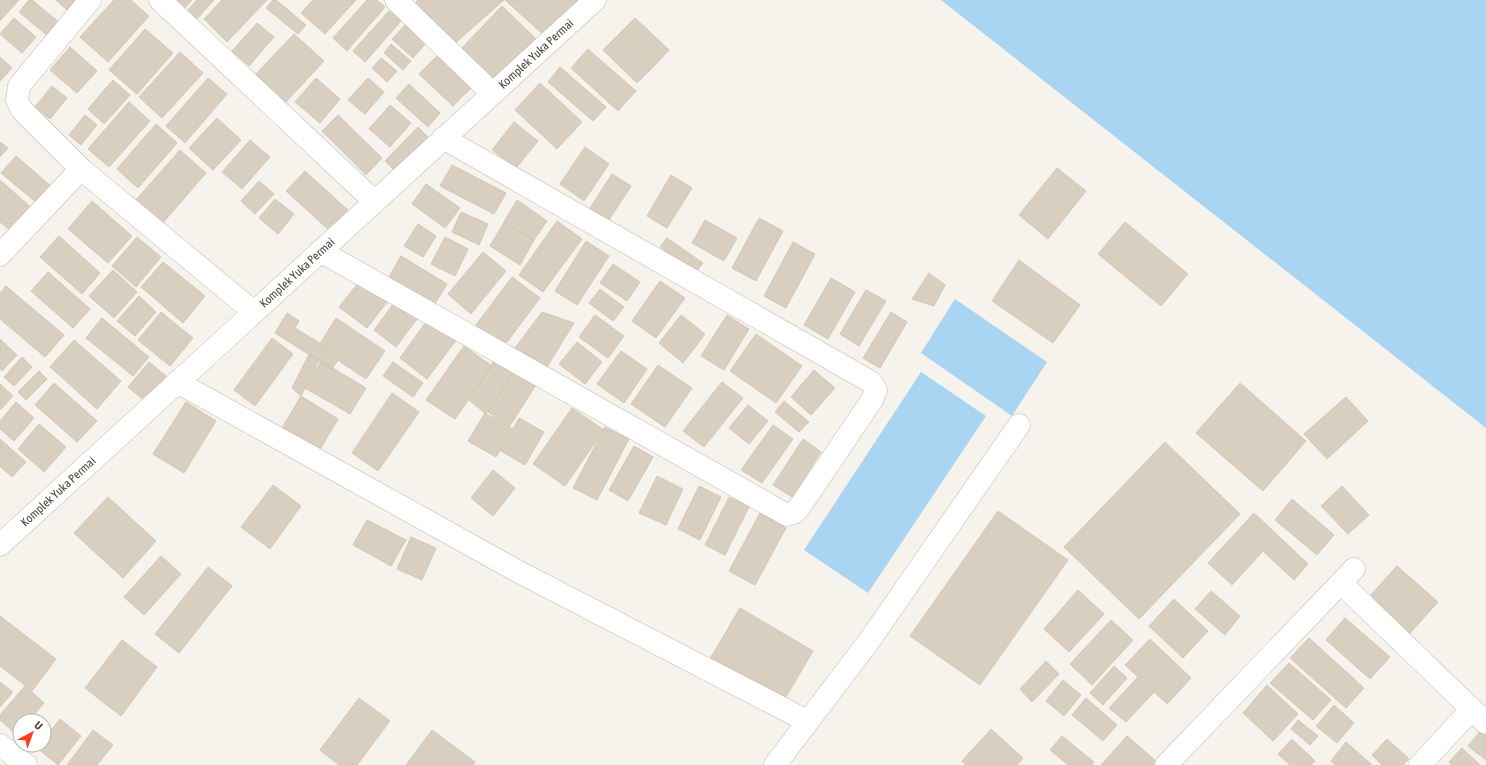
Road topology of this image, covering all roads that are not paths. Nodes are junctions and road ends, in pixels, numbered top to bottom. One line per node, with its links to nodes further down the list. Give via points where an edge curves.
1 (90, 0): 7 (street, via 19,86 18,100 22,110)
2 (160, 0): 8 (street)
3 (396, 0): 5 (street)
4 (595, 0): 5 (street, Komplek Yuka Permai)
5 (492, 93): 6 (street, Komplek Yuka Permai)
6 (443, 138): 8 (street, Komplek Yuka Permai); 9 (street, via 871,382 876,390 872,400 794,513 787,515)
7 (81, 169): 10 (street); 11 (street)
8 (374, 201): 9 (street, Komplek Yuka Permai)
9 (320, 251): 11 (street, Komplek Yuka Permai)
10 (0, 255)
11 (254, 312): 12 (street, Komplek Yuka Permai)
12 (176, 382): 14 (street, Komplek Yuka Permai); 16 (street, via 519,572)
13 (1019, 425): 16 (street, via 869,641)
14 (0, 545)
15 (1479, 716): 20 (street, via 1347,576); 21 (street)
16 (807, 721): 19 (street)
17 (0, 745): 18 (street)
18 (26, 765)
19 (774, 765)
20 (1166, 765)
21 (1420, 765)

